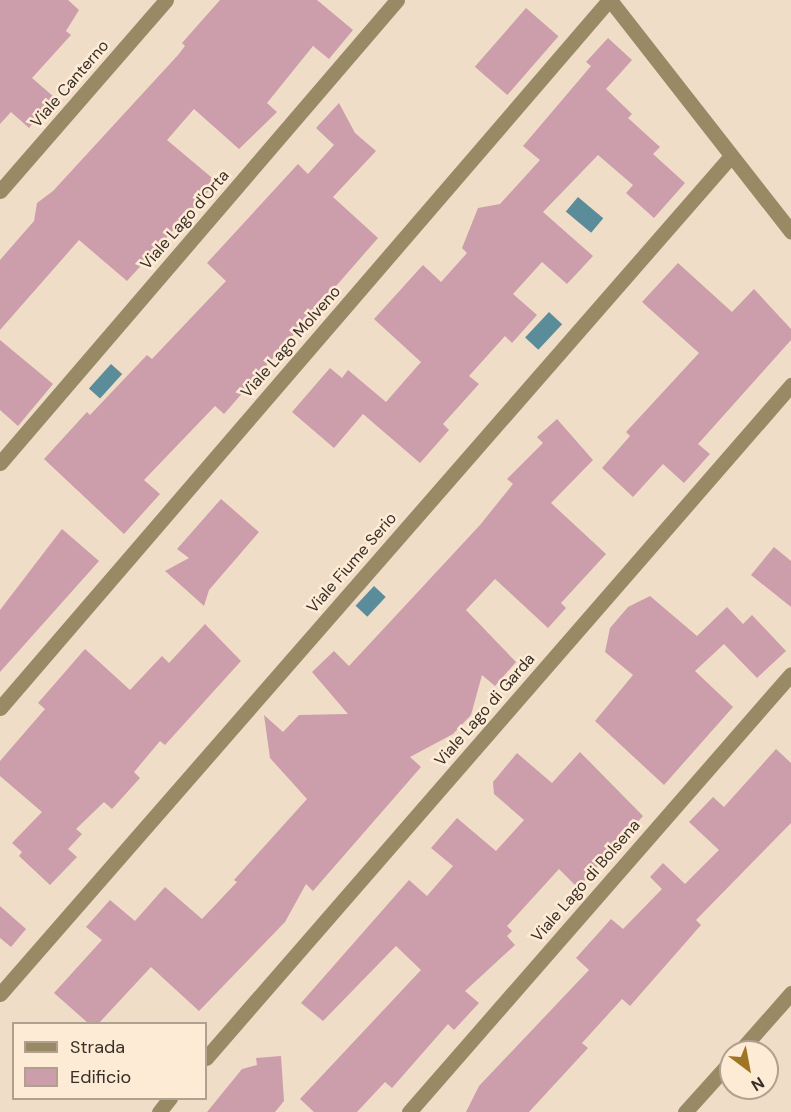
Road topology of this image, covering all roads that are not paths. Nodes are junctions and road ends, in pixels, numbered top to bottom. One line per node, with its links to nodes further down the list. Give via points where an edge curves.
1 (166, 0): 5 (street, Viale Canterno)
2 (397, 0): 8 (street, Viale Lago d'Orta)
3 (609, 0): 4 (street); 10 (street, Viale Lago Molveno)
4 (731, 156): 6 (street); 12 (street, Viale Fiume Serio)
5 (0, 191)
6 (791, 232)
7 (791, 385): 14 (street, Viale Lago di Garda)
8 (0, 463)
9 (791, 674): 18 (street, Viale Lago di Bolsena)
10 (0, 708)
11 (791, 993): 13 (street)
12 (0, 994)
13 (750, 1040)
14 (207, 1057)
15 (719, 1075): 19 (street)
16 (169, 1100): 17 (street)
17 (159, 1112)
18 (409, 1112)
19 (686, 1112)

